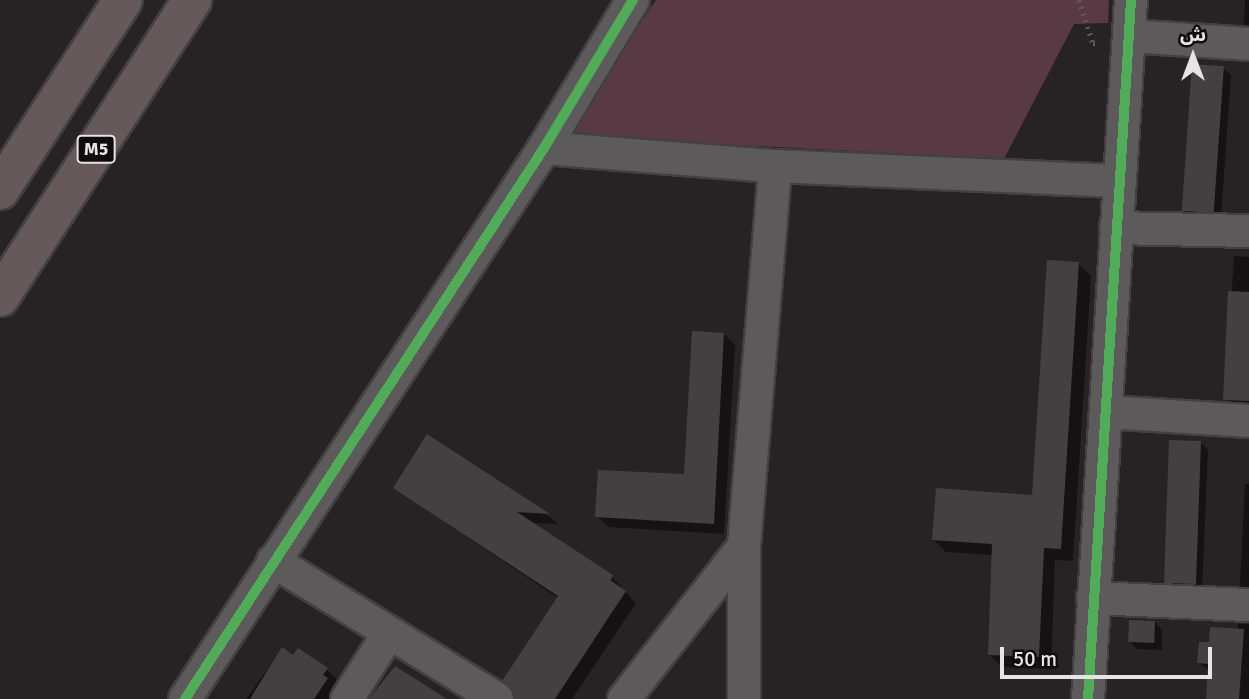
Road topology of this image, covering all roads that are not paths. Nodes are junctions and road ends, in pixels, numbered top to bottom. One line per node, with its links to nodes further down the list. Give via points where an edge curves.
1 (123, 0): 10 (highway)
2 (192, 0): 13 (highway, M5)
3 (633, 0): 7 (street)
4 (1131, 0): 5 (street)
5 (1129, 36): 6 (street); 9 (street)
6 (1249, 44)
7 (544, 148): 8 (street); 17 (street)
8 (775, 166): 9 (street); 16 (street)
9 (1118, 181): 11 (street)
10 (0, 190)
11 (1116, 228): 12 (street); 14 (street)
12 (1249, 231)
13 (0, 297)
14 (1106, 412): 15 (street); 18 (street)
15 (1249, 421)
16 (744, 546): 24 (street); 25 (street)
17 (273, 561): 20 (street); 21 (street)
18 (1093, 598): 19 (street); 26 (street)
19 (1249, 605)
20 (389, 633): 22 (street); 23 (street)
21 (185, 699)
22 (347, 699)
23 (497, 699)
24 (624, 699)
25 (744, 699)
26 (1088, 699)

